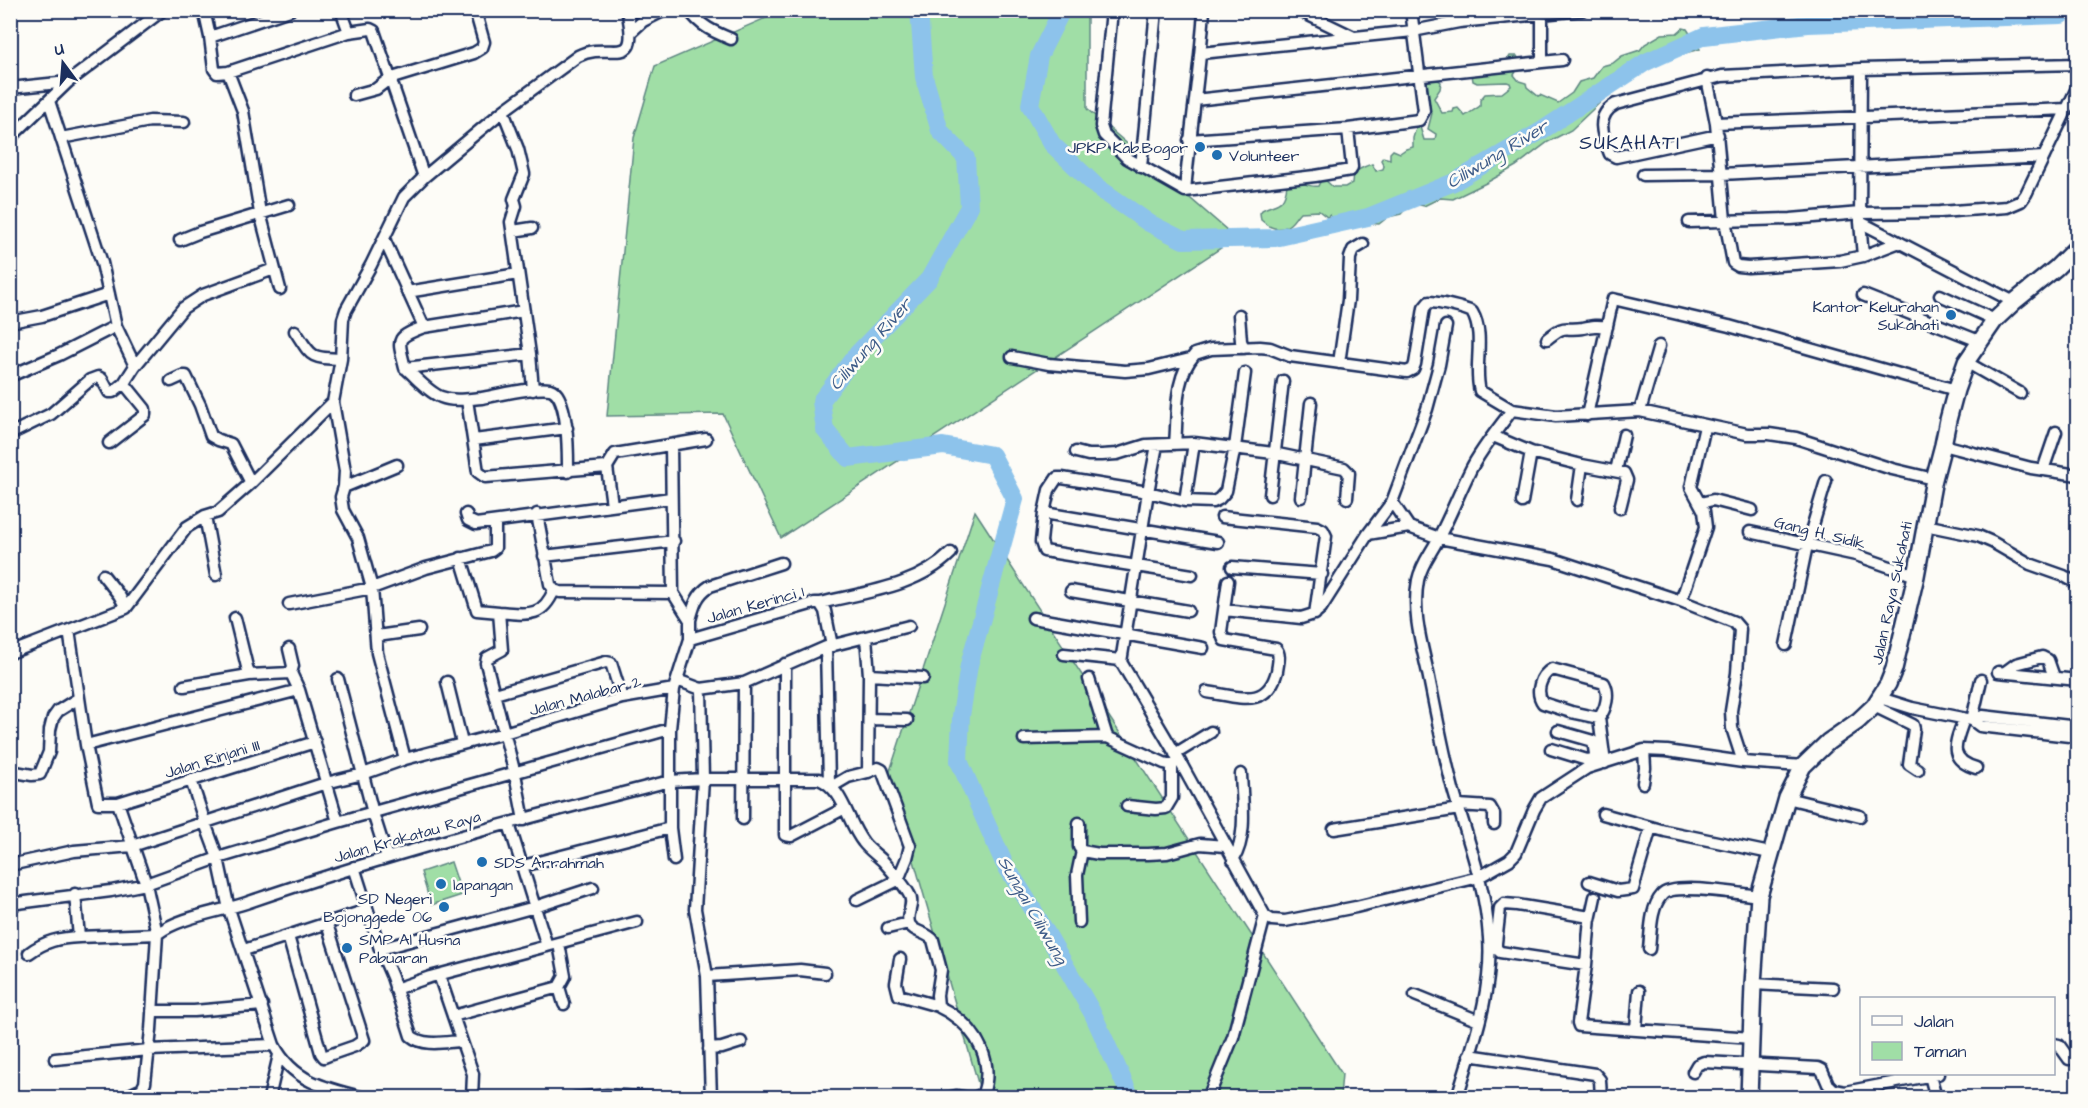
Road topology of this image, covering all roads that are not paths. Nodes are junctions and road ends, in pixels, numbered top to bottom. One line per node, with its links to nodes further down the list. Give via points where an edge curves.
1 (163, 10): 33 (street)
2 (204, 10): 21 (street)
3 (290, 10): 21 (street)
4 (341, 10): 19 (street)
5 (475, 10): 32 (street, via 484,42 482,48)
6 (627, 10): 20 (street)
7 (665, 10): 20 (street, via 643,21)
8 (689, 10): 23 (street, via 704,27)
9 (1113, 10): 50 (street, via 1101,126 1104,135)
10 (1156, 10): 50 (street)
11 (1204, 10): 24 (street)
12 (1298, 10): 22 (street)
13 (1411, 10): 18 (street)
14 (1582, 10): 15 (street)
15 (1542, 12): 16 (street); 26 (street)
16 (1500, 14): 17 (street)
17 (1459, 16): 18 (street)
18 (1413, 31): 22 (street); 30 (street)
19 (349, 32): 29 (street); 32 (street, via 374,31)
20 (632, 32): 40 (street, via 630,45 624,50 585,52)
21 (210, 37): 29 (street, via 214,69 217,73)
22 (1354, 38): 24 (street)
23 (731, 39)
24 (1201, 53): 37 (street)
25 (1562, 60): 26 (street)
26 (1542, 62): 30 (street)
27 (2078, 64): 28 (street)
28 (1861, 69): 31 (street); 41 (street)
29 (228, 72): 56 (street, via 243,111)
30 (1421, 76): 37 (street); 43 (street, via 1424,111 1419,120)
31 (1707, 78): 44 (street); 44 (street, via 1608,108 1602,122 1607,148 1616,157)
32 (389, 80): 36 (street, via 376,89); 53 (street)
33 (68, 82): 35 (street); 38 (street)
34 (2078, 86): 39 (street)
35 (10, 88)
36 (354, 95)
37 (1195, 100): 47 (street)
38 (49, 101): 45 (street); 46 (street)
39 (2067, 109): 41 (street); 48 (street)
40 (503, 111): 53 (street); 61 (street, via 524,174 514,199)
41 (1860, 118): 44 (street); 49 (street)
42 (184, 122): 46 (street, via 150,121)
43 (1348, 129): 47 (street); 54 (street, via 1351,170)
44 (1717, 129): 51 (street)
45 (10, 138)
46 (61, 138): 72 (street)
47 (1189, 140): 54 (street)
48 (2044, 158): 49 (street); 57 (street, via 2026,194 2007,207)
49 (1862, 165): 51 (street); 57 (street)
50 (1141, 167): 54 (street)
51 (1722, 174): 52 (street); 58 (street)
52 (1643, 175)
53 (424, 177): 63 (street, via 404,197)
54 (1185, 191)
55 (289, 205): 56 (street)
56 (260, 213): 62 (street); 68 (street)
57 (1860, 217): 58 (street); 64 (street); 67 (street)
58 (1725, 220): 59 (street); 67 (street, via 1731,261 1738,266 1840,261)
59 (1689, 222)
60 (532, 228): 61 (street)
61 (513, 231): 69 (street)
62 (180, 240)
63 (384, 240): 71 (street); 91 (street, via 346,310)
64 (1898, 243): 67 (street); 75 (street)
65 (1363, 244): 94 (street, via 1353,250 1350,258)
66 (2078, 246): 75 (main road, Jalan Raya Sukahati)
67 (1863, 256)
68 (274, 269): 70 (street); 95 (street, via 203,295 183,308)
69 (518, 274): 71 (street); 76 (street)
70 (280, 289)
71 (407, 292): 82 (street)
72 (109, 294): 79 (street); 80 (street)
73 (1863, 295): 86 (street)
74 (1940, 295): 78 (street)
75 (2014, 302): 78 (main road, Jalan Raya Sukahati)
76 (524, 311): 82 (street); 89 (street)
77 (1239, 315): 88 (street)
78 (1995, 321): 86 (main road, Jalan Raya Sukahati)
79 (10, 322)
80 (116, 326): 95 (street); 98 (street)
81 (1446, 326): 148 (street, via 1427,409)
82 (424, 327): 96 (street, via 400,339)
83 (1607, 327): 85 (street, via 1562,328); 103 (street, via 1613,299 1729,326); 110 (street)
84 (295, 331): 91 (street, via 310,355)
85 (1547, 339)
86 (1979, 341): 93 (main road, Jalan Raya Sukahati)
87 (1659, 346): 109 (street)
88 (1244, 348): 92 (street, via 1201,351); 94 (street, via 1270,348 1290,356)
89 (530, 354): 96 (street); 102 (street)
90 (1012, 357): 92 (street, via 1125,371)
91 (341, 359): 106 (street)
92 (1190, 359): 122 (street, via 1177,393)
93 (1966, 362): 103 (main road, Jalan Raya Sukahati); 104 (street)
94 (1339, 363): 108 (street, via 1407,372 1413,369 1426,304 1465,308 1473,312 1478,327 1480,391)
95 (135, 366): 101 (street)
96 (405, 368): 105 (street, via 439,397)
97 (1245, 373): 125 (street)
98 (10, 376)
99 (171, 381): 139 (street, via 186,376 211,436 231,444)
100 (1282, 381): 128 (street)
101 (124, 383): 114 (street, via 109,392 102,379 90,380 51,414); 119 (street, via 145,409 145,415)
102 (533, 390): 105 (street); 112 (street, via 555,392)
103 (1956, 390): 124 (main road, Jalan Raya Sukahati)
104 (2020, 393)
105 (467, 400): 118 (street)
106 (333, 402): 139 (street); 140 (street, via 345,471)
107 (1311, 403): 129 (street)
108 (1512, 410): 110 (street, via 1556,416); 116 (street)
109 (1640, 411): 110 (street); 111 (street)
110 (1587, 415)
111 (1704, 426): 137 (street, via 1796,438); 150 (street, via 1691,487)
112 (567, 428): 118 (street); 134 (street)
113 (2056, 432): 133 (street)
114 (10, 434)
115 (1624, 435): 135 (street)
116 (1493, 436): 127 (street); 165 (street, via 1471,468)
117 (706, 439): 123 (street)
118 (474, 440): 134 (street, via 478,472 485,477)
119 (109, 443)
120 (1194, 443): 122 (street); 125 (street); 147 (street)
121 (1158, 444): 122 (street); 126 (street, via 1117,454); 141 (street)
122 (1174, 444)
123 (671, 445): 132 (street, via 615,454); 144 (street)
124 (1943, 446): 133 (street); 137 (main road, Jalan Raya Sukahati)
125 (1235, 447): 128 (street); 147 (street, via 1227,491 1219,500)
126 (1076, 452)
127 (1530, 452): 131 (street); 149 (street)
128 (1274, 453): 129 (street); 142 (street)
129 (1305, 458): 143 (street); 145 (street, via 1347,470)
130 (397, 465): 140 (street)
131 (1582, 465): 135 (street); 146 (street)
132 (607, 467): 134 (street); 151 (street)
133 (2043, 470): 136 (street)
134 (568, 471)
135 (1616, 471): 152 (street, via 1625,473 1627,480)
136 (2078, 475)
137 (1934, 479): 160 (main road, Jalan Raya Sukahati)
138 (1826, 481): 168 (street)
139 (251, 483): 157 (street, via 218,512)
140 (344, 487): 182 (street, via 343,510 358,538)
141 (1148, 492): 147 (street); 154 (street, via 1057,478 1049,490); 162 (street)
142 (1270, 495)
143 (1301, 497)
144 (671, 498): 151 (street); 166 (street)
145 (1347, 498)
146 (1577, 500)
147 (1185, 501)
148 (1392, 502): 161 (street); 164 (street)
149 (1522, 502)
150 (1700, 503): 153 (street, via 1713,500); 187 (street, via 1706,527)
151 (612, 505): 156 (street)
152 (1620, 508)
153 (1752, 510)
154 (1044, 513): 162 (street); 173 (street, via 1044,551)
155 (466, 514): 159 (street, via 472,523)
156 (537, 514): 159 (street); 170 (street)
157 (205, 516): 175 (street); 190 (street, via 187,527)
158 (1222, 517): 177 (street, via 1323,530 1326,536)
159 (495, 522): 171 (street, via 495,548)
160 (1925, 525): 179 (main road, Jalan Raya Sukahati); 181 (street, via 1978,536)
161 (1409, 527): 164 (street); 165 (street)
162 (1142, 528): 167 (street); 173 (street)
163 (1750, 532): 168 (street, Gang H. Sidik)
164 (1368, 534): 194 (street)
165 (1439, 538): 187 (street, via 1553,559); 274 (street, via 1426,557 1419,578 1415,612)
166 (674, 541): 170 (street); 185 (street)
167 (1218, 542)
168 (1807, 544): 179 (street, Gang H. Sidik, via 1856,555); 205 (street)
169 (951, 553): 188 (street, via 917,578)
170 (544, 556): 183 (street)
171 (461, 558): 182 (street); 193 (street, via 477,610)
172 (781, 563): 197 (street, via 702,591)
173 (1136, 565): 176 (street); 186 (street)
174 (1232, 567): 177 (street)
175 (216, 574)
176 (1192, 574)
177 (1322, 574): 194 (street)
178 (103, 575): 190 (street)
179 (1916, 576): 232 (main road, Jalan Raya Sukahati, via 1894,669)
180 (1228, 581): 191 (street)
181 (2078, 584)
182 (372, 588): 189 (street); 202 (street)
183 (554, 590): 185 (street); 193 (street, via 543,609 522,614)
184 (1071, 591): 186 (street)
185 (673, 593): 197 (street)
186 (1130, 600): 192 (street); 201 (street)
187 (1681, 602): 254 (street, via 1726,619 1740,629 1731,711)
188 (820, 603): 204 (street, Jalan Kerinci 1); 206 (street, Jalan Kerinci 1, via 825,611)
189 (289, 604)
190 (126, 608): 199 (street)
191 (1224, 610): 194 (street, via 1300,618); 228 (street, via 1224,640 1276,649 1279,661 1273,684 1259,697)
192 (1188, 611)
193 (499, 612): 229 (street, via 502,650 487,658 486,663)
194 (1314, 614)
195 (235, 618): 214 (street)
196 (1033, 618): 201 (street)
197 (690, 620): 204 (street)
198 (909, 626): 203 (street)
199 (69, 630): 209 (street); 230 (street)
200 (419, 630): 202 (street)
201 (1124, 634): 207 (street); 211 (street)
202 (376, 636): 251 (street)
203 (866, 637): 206 (street); 215 (street)
204 (690, 639): 224 (street)
205 (1786, 645)
206 (829, 646): 212 (street); 270 (street, Jalan Kerinci 1)
207 (1203, 648)
208 (290, 649): 213 (street)
209 (10, 653)
210 (1064, 654): 211 (street)
211 (1121, 660): 252 (street)
212 (785, 664): 223 (street); 263 (street)
213 (291, 673): 214 (street); 227 (street)
214 (249, 675): 225 (street)
215 (869, 675): 217 (street); 233 (street)
216 (2054, 677): 216 (street, via 2048,660 2042,657 2002,672); 221 (street)
217 (923, 678)
218 (338, 679): 260 (street)
219 (1089, 679): 243 (street)
220 (1981, 680): 236 (street)
221 (2078, 680)
222 (447, 682): 247 (street)
223 (744, 683): 226 (street); 265 (street)
224 (676, 684): 226 (street); 231 (street, Jalan Malabar 2); 238 (street)
225 (184, 686)
226 (701, 689): 264 (street)
227 (299, 690): 246 (street); 248 (street)
228 (1207, 692)
229 (495, 694): 231 (street, via 606,662 611,663); 242 (street)
230 (79, 698): 248 (street); 258 (street, via 57,711 53,718 49,752 40,774)
231 (622, 698): 242 (street, Jalan Malabar 2)
232 (1877, 702): 236 (street); 255 (main road, Jalan Raya Sukahati); 257 (street, via 1913,725 1908,758 1909,764)
233 (869, 718): 235 (street); 259 (street)
234 (1599, 718): 234 (street, via 1543,703 1539,693 1544,675 1552,669 1604,683 1607,695); 253 (street)
235 (907, 720)
236 (1968, 720): 239 (street, via 1980,726); 256 (street, via 1956,752 1959,760)
237 (2078, 726): 239 (street)
238 (670, 729): 261 (street); 267 (street)
239 (2049, 729): 244 (street)
240 (1558, 731): 253 (street, via 1593,741)
241 (1211, 732): 252 (street)
242 (504, 733): 247 (street, Jalan Malabar 2); 261 (street)
243 (1107, 737): 245 (street); 252 (street)
244 (2078, 737)
245 (1024, 739)
246 (315, 741): 266 (street, Jalan Rinjani III); 268 (street)
247 (462, 743): 251 (street, Jalan Malabar 2)
248 (86, 745): 272 (street, via 98,803)
249 (1551, 749): 253 (street)
250 (1644, 750): 253 (street); 254 (street); 269 (street)
251 (405, 759): 260 (street, Jalan Malabar 2)
252 (1175, 760): 273 (street, via 1172,798 1166,808); 290 (street)
253 (1598, 762): 300 (street, via 1541,798 1516,853)
254 (1743, 762): 255 (street)
255 (1803, 766): 271 (main road, Jalan Raya Sukahati)
256 (1976, 768)
257 (1918, 770)
258 (10, 771)
259 (868, 772): 270 (street); 301 (street, via 882,770 908,836 908,858)
260 (363, 774): 268 (street, Jalan Malabar 2); 276 (street)
261 (515, 774): 276 (street); 280 (street)
262 (1241, 774): 296 (street, via 1242,836)
263 (786, 778): 265 (street, Jalan Krakatau Raya); 270 (street, Jalan Krakatau Raya, via 819,779); 275 (street, via 785,835 791,836)
264 (703, 779): 265 (street, Jalan Krakatau Raya); 267 (street, Jalan Krakatau Raya); 333 (street, via 695,909)
265 (744, 779): 279 (street)
266 (191, 780): 272 (street, Jalan Rinjani III); 283 (street)
267 (670, 781): 280 (street, Jalan Krakatau Raya); 287 (street)
268 (326, 783): 281 (street); 283 (street, Jalan Malabar 2)
269 (1643, 783)
270 (830, 785): 275 (street)
271 (1786, 798): 278 (street); 292 (main road, Jalan Raya Sukahati)
272 (117, 803): 289 (street)
273 (1127, 806)
274 (1459, 807): 285 (street, via 1490,807); 288 (street); 300 (street)
275 (845, 808): 301 (street, via 862,842)
276 (373, 813): 281 (street); 293 (street)
277 (1603, 814): 286 (street)
278 (1860, 816)
279 (743, 819)
280 (524, 820): 284 (street, Jalan Krakatau Raya)
281 (338, 822): 294 (street)
282 (1079, 823): 291 (street)
283 (204, 824): 289 (street, Jalan Malabar 2); 294 (street)
284 (509, 824): 293 (street, Jalan Krakatau Raya); 298 (street)
285 (1494, 824)
286 (1651, 827): 292 (street); 302 (street, via 1633,890 1618,891)
287 (670, 828): 295 (street); 298 (street)
288 (1334, 829)
289 (132, 846): 297 (street, Jalan Malabar 2, via 74,851); 303 (street)
290 (1225, 846): 291 (street, via 1200,844 1148,854); 296 (street)
291 (1082, 851): 316 (street, via 1077,875)
292 (1770, 853): 306 (main road, Jalan Raya Sukahati)
293 (387, 856): 299 (street, Jalan Krakatau Raya)
294 (218, 858): 303 (street); 311 (street)
295 (674, 860)
296 (1233, 860): 313 (street)
297 (10, 865)
298 (523, 866): 310 (street)
299 (354, 867): 311 (street, Jalan Krakatau Raya); 312 (street)
300 (1479, 877): 313 (street, via 1285,921); 345 (street, via 1486,905 1490,967)
301 (898, 880): 308 (street); 317 (street, via 913,902)
302 (1589, 882)
303 (146, 884): 305 (street); 320 (street)
304 (593, 888): 310 (street)
305 (75, 894): 309 (street); 322 (street)
306 (1759, 896): 326 (street, via 1690,888 1664,892 1654,912); 334 (main road, Jalan Raya Sukahati)
307 (1595, 897): 314 (street)
308 (857, 900)
309 (10, 904)
310 (535, 907): 324 (street); 325 (street)
311 (229, 909): 320 (street, Jalan Krakatau Raya, via 166,926); 327 (street)
312 (367, 910): 318 (street); 325 (street)
313 (1265, 916): 371 (street, via 1233,1036)
314 (1590, 920): 330 (street); 330 (street, via 1588,915 1504,904 1500,908 1496,943 1496,948 1506,954)
315 (637, 922): 323 (street)
316 (1079, 922)
317 (909, 923): 319 (street); 342 (street, via 930,936 935,947 941,970)
318 (327, 924): 321 (street); 321 (street, via 364,1040 324,1057)
319 (888, 928)
320 (157, 934): 322 (street); 343 (street)
321 (288, 936): 327 (street)
322 (79, 937): 328 (street, via 55,939)
323 (559, 944): 324 (street); 335 (street, via 565,976)
324 (547, 946): 332 (street)
325 (380, 949): 337 (street)
326 (1649, 949)
327 (244, 950): 341 (street)
328 (29, 953)
329 (900, 959): 342 (street, via 896,983 899,995)
330 (1586, 965): 346 (street, via 1579,1025)
331 (825, 973): 333 (street, via 800,970)
332 (439, 975): 337 (street); 344 (street)
333 (707, 976): 351 (street)
334 (1753, 984): 336 (street); 347 (main road, Jalan Raya Sukahati)
335 (559, 987): 340 (street); 344 (street)
336 (1833, 988)
337 (396, 989): 348 (street, via 408,1029 416,1040)
338 (1639, 991): 346 (street)
339 (1415, 994): 345 (street)
340 (564, 1004)
341 (262, 1005): 343 (street); 353 (street)
342 (938, 1006): 370 (street, via 970,1031 983,1050 986,1082 983,1094)
343 (152, 1011): 352 (street)
344 (453, 1016): 348 (street)
345 (1479, 1021): 354 (street)
346 (1636, 1029): 347 (street)
347 (1752, 1038): 357 (main road, Jalan Raya Sukahati)
348 (461, 1041): 364 (street, via 472,1074)
349 (741, 1042): 351 (street)
350 (2055, 1044): 355 (street, via 2068,1059)
351 (709, 1049): 367 (street)
352 (149, 1050): 353 (street); 356 (street); 361 (street, via 142,1089)
353 (276, 1050): 360 (street, via 296,1073); 362 (street)
354 (1469, 1055): 372 (street); 373 (street, via 1594,1074 1600,1080)
355 (2078, 1058)
356 (55, 1059)
357 (1751, 1065): 358 (street, via 1704,1062); 359 (street, via 1818,1068 1834,1090 1845,1092); 374 (main road, Jalan Raya Sukahati)
358 (1693, 1072)
359 (1934, 1075): 375 (street)
360 (339, 1095): 363 (street)
361 (123, 1098)
362 (269, 1098)
363 (365, 1098)
364 (472, 1098)
365 (575, 1098): 366 (street)
366 (656, 1098)
367 (711, 1098)
368 (947, 1098): 369 (street)
369 (968, 1098)
370 (974, 1098)
371 (1208, 1098)
372 (1457, 1098)
373 (1601, 1098)
374 (1749, 1098)
375 (1936, 1098)

